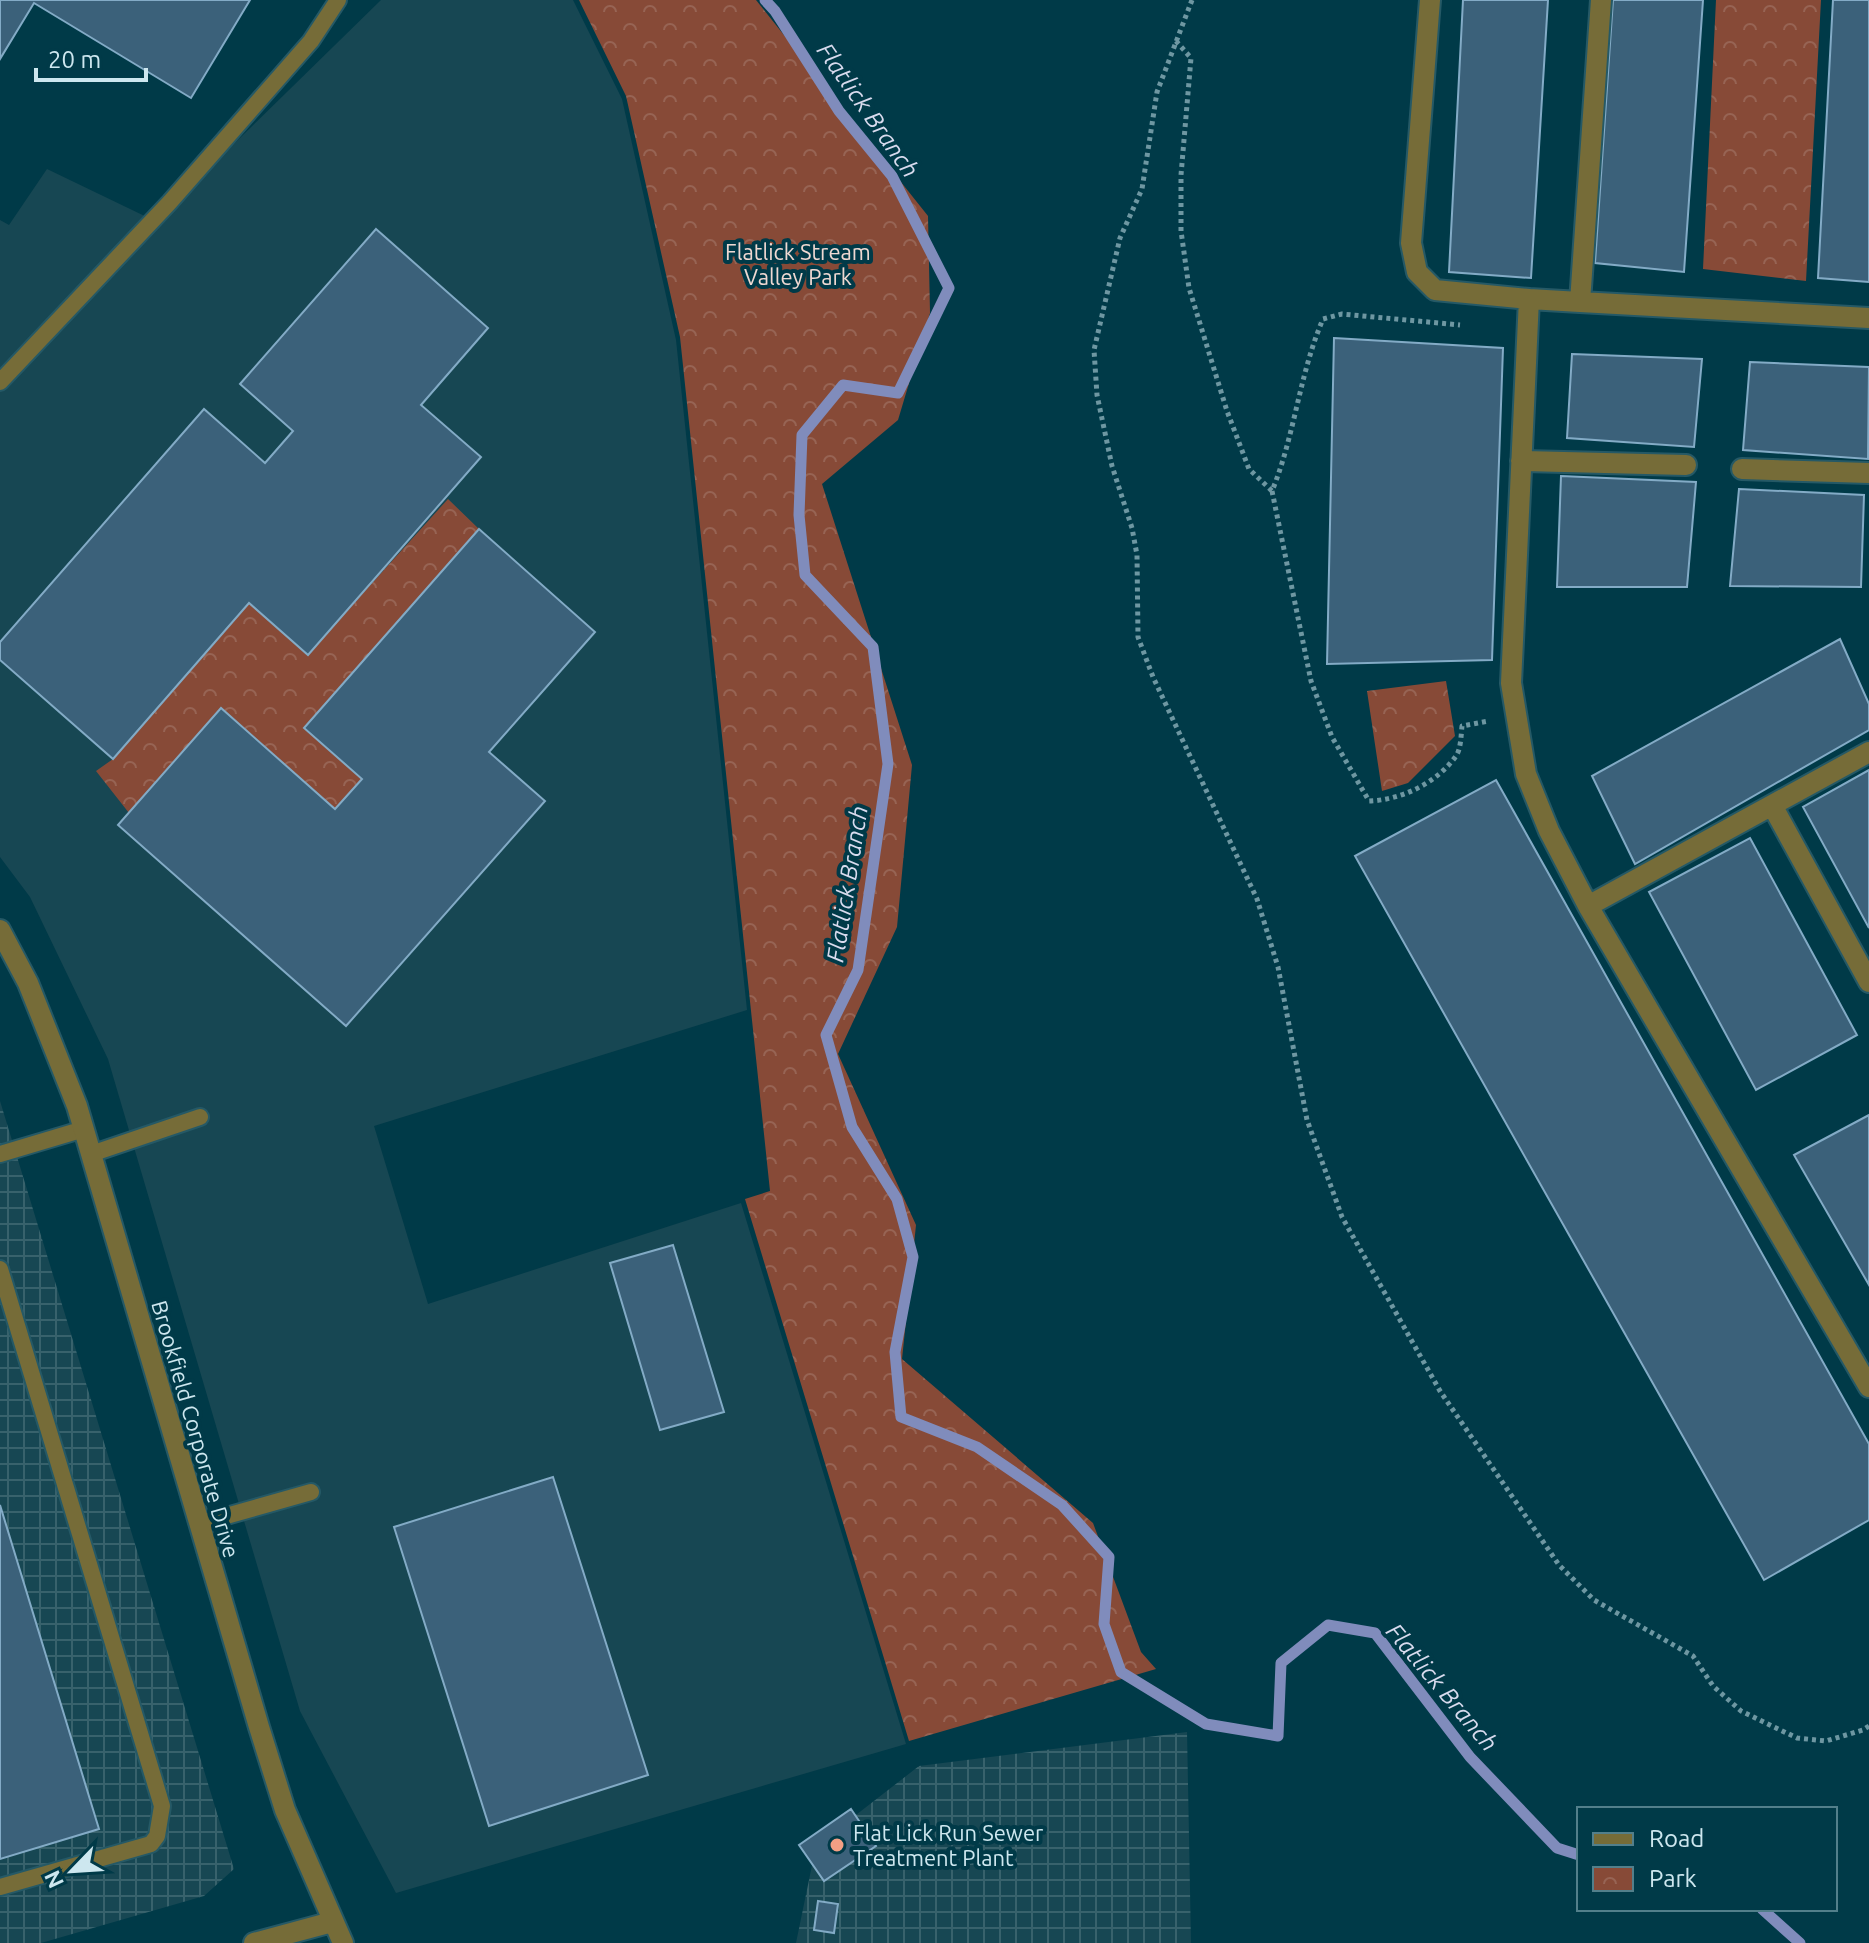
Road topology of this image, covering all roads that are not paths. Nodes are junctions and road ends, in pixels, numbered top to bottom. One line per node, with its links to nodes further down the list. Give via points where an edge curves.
1 (338, 0): 7 (lane, via 311,41 170,202)
2 (1430, 0): 4 (street, via 1411,243 1417,272 1435,290)
3 (1601, 0): 5 (street)
4 (1529, 299): 5 (street); 8 (street)
5 (1580, 302): 6 (street)
6 (1869, 318)
7 (0, 382)
8 (1521, 461): 9 (street); 14 (street, via 1511,683 1516,717 1526,774)
9 (1686, 465)
10 (1742, 469): 11 (street)
11 (1869, 473)
12 (1869, 752): 13 (street)
13 (1773, 807): 14 (street); 16 (street)
14 (1588, 906): 22 (street)
15 (0, 930): 18 (street, Brookfield Corporate Drive, via 55,1045)
16 (1869, 982)
17 (200, 1117): 20 (lane)
18 (84, 1129): 19 (lane); 20 (street, Brookfield Corporate Drive)
19 (0, 1154)
20 (91, 1154): 24 (street, Brookfield Corporate Drive)
21 (0, 1269): 25 (lane, via 162,1806 151,1844)
22 (1869, 1387)
23 (311, 1492): 24 (lane)
24 (198, 1524): 26 (street, Brookfield Corporate Drive, via 285,1810)
25 (0, 1887)
26 (332, 1922): 27 (street); 28 (street, Brookfield Corporate Drive)
27 (254, 1943)
28 (343, 1943)

